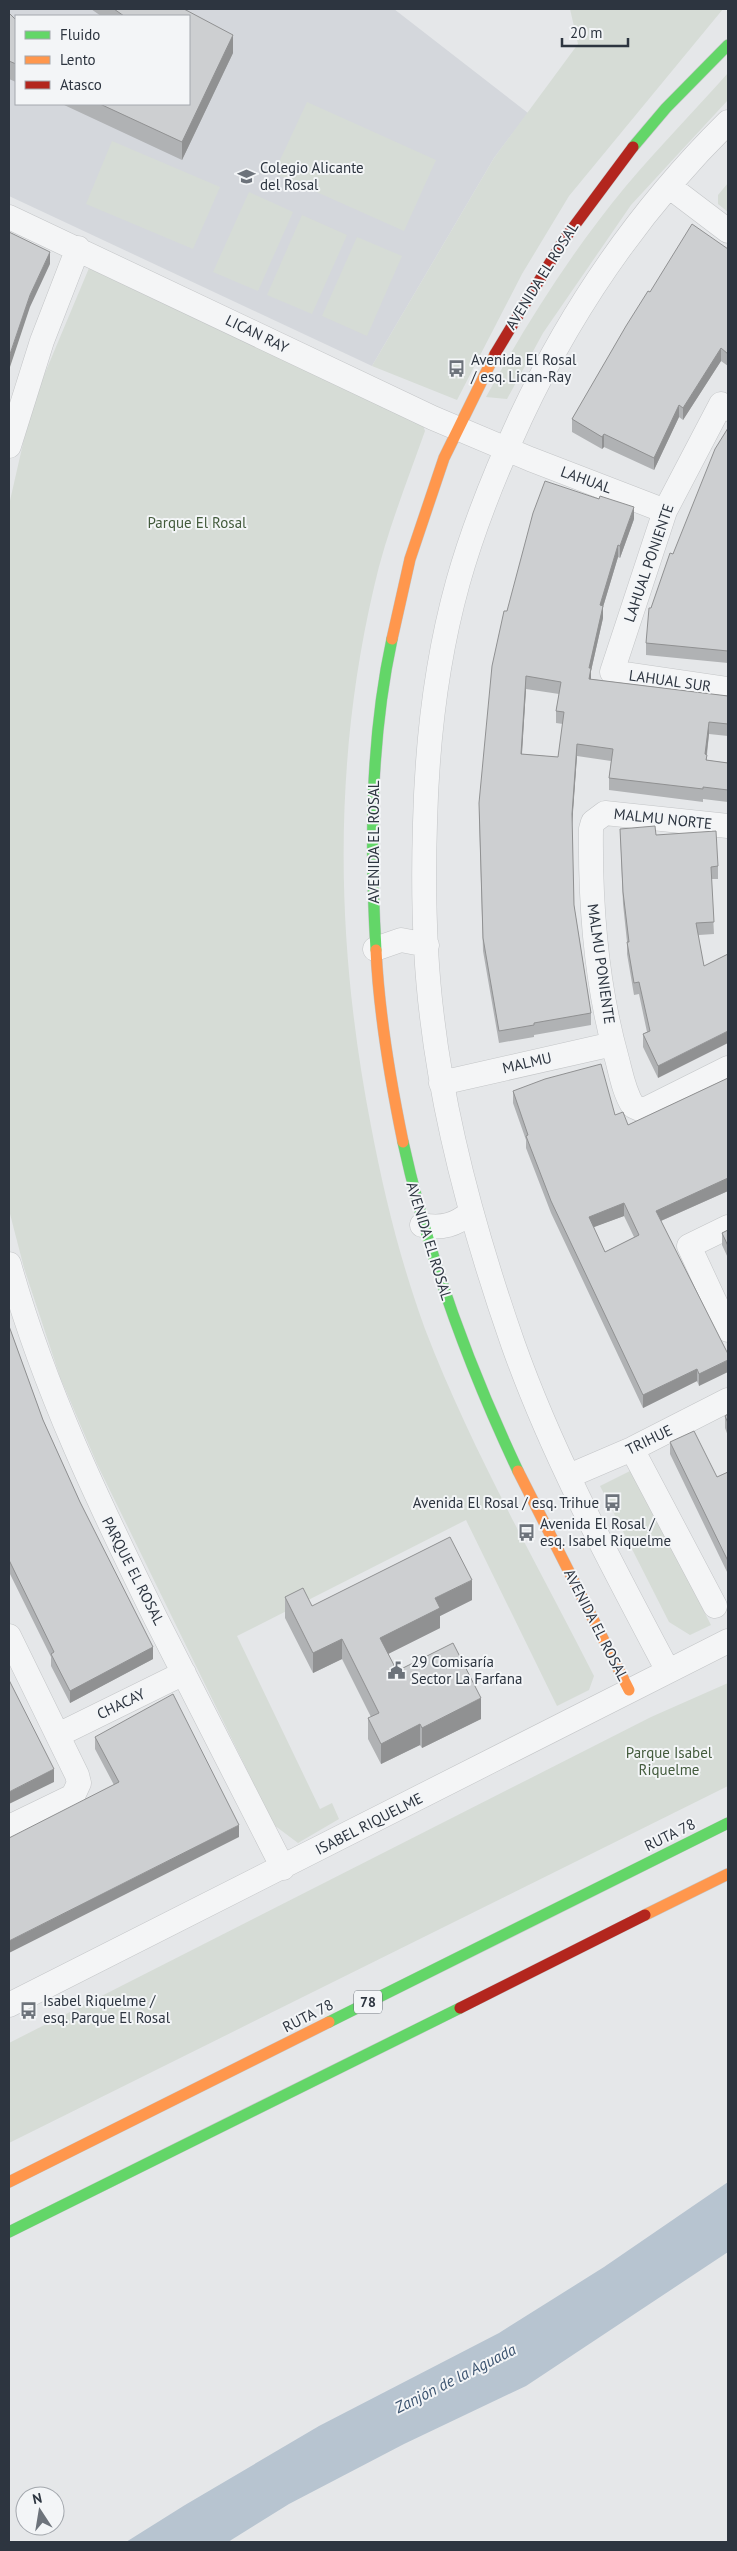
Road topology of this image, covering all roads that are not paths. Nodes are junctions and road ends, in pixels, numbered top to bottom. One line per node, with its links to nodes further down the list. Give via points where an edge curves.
1 (728, 45): 8 (main road, AVENIDA EL ROSAL, via 650,126 586,206 528,296)
2 (728, 122): 3 (street)
3 (670, 187): 5 (street); 10 (street, via 593,285 551,356)
4 (9, 216): 6 (street, LICAN RAY)
5 (728, 231)
6 (78, 248): 8 (street, LICAN RAY); 9 (street, via 42,341)
7 (725, 406): 11 (street, LAHUAL PONIENTE)
8 (458, 429): 10 (street, LICAN RAY); 17 (main road, AVENIDA EL ROSAL, via 445,456 410,560 388,658 374,775)
9 (10, 438)
10 (507, 448): 11 (street, LAHUAL); 16 (street, via 474,529 457,586 432,708 424,848)
11 (665, 511): 12 (street, LAHUAL PONIENTE)
12 (612, 672): 13 (street, LAHUAL SUR)
13 (728, 689)
14 (598, 816): 15 (street, MALMU NORTE, via 613,812); 18 (street, MALMU PONIENTE, via 591,829 593,918)
15 (728, 826)
16 (427, 944): 17 (street, via 401,940); 20 (street, via 432,1016)
17 (374, 949): 22 (main road, AVENIDA EL ROSAL, via 390,1086)
18 (613, 1044): 19 (street, MALMU PONIENTE, via 630,1101 637,1108 648,1108); 20 (street, MALMU)
19 (728, 1068)
20 (442, 1083): 21 (street)
21 (471, 1212): 22 (street, via 451,1225); 28 (street, via 514,1347)
22 (422, 1225): 34 (main road, AVENIDA EL ROSAL, via 457,1329 496,1423)
23 (728, 1227): 25 (street, via 689,1246)
24 (9, 1264): 33 (street, PARQUE EL ROSAL, via 37,1354 68,1436)
25 (728, 1330)
26 (728, 1400): 27 (street, TRIHUE)
27 (632, 1449): 28 (street, TRIHUE); 29 (street)
28 (569, 1476): 32 (street)
29 (715, 1606)
30 (9, 1636): 35 (street)
31 (728, 1641): 32 (street, ISABEL RIQUELME)
32 (668, 1671): 34 (street, ISABEL RIQUELME)
33 (184, 1673): 35 (street, CHACAY); 38 (street, PARQUE EL ROSAL)
34 (629, 1690): 38 (street, ISABEL RIQUELME)
35 (58, 1735): 37 (street, via 79,1779 76,1792)
36 (728, 1823): 41 (main road, RUTA 78 / 78)
37 (9, 1828)
38 (283, 1868): 40 (street, ISABEL RIQUELME)
39 (728, 1874): 42 (main road)
40 (9, 2005)
41 (9, 2182)
42 (9, 2232)

